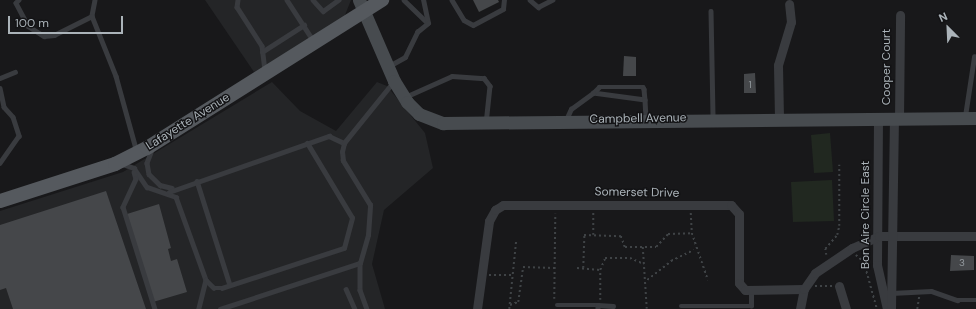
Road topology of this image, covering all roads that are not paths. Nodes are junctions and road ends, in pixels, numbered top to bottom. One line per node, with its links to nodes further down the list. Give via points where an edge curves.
1 (19, 0): 18 (lane, via 16,3 28,26 44,36 54,35)
2 (95, 0): 18 (lane)
3 (238, 0): 22 (lane, via 237,7)
4 (287, 0): 20 (lane)
5 (313, 0): 6 (lane, via 323,12)
6 (338, 0)
7 (382, 0): 15 (main road, Lafayette Avenue)
8 (404, 0): 19 (lane)
9 (424, 0): 19 (lane)
10 (452, 0): 11 (lane, via 464,20 473,25 503,9)
11 (504, 0)
12 (530, 0): 13 (lane, via 538,7)
13 (552, 0)
14 (789, 4): 35 (street, via 791,22 778,65)
15 (361, 6): 21 (main road, Lafayette Avenue); 24 (street, Campbell Avenue)
16 (711, 11): 34 (lane)
17 (900, 15): 36 (street, Cooper Court)
18 (92, 16): 45 (lane, via 116,76)
19 (428, 23): 24 (lane, via 417,32 405,57)
20 (304, 25): 21 (lane); 22 (lane)
21 (314, 41): 26 (main road, Lafayette Avenue)
22 (262, 52): 26 (lane)
23 (974, 56): 37 (lane)
24 (387, 67): 28 (street, Campbell Avenue)
25 (15, 72): 27 (lane)
26 (265, 74): 42 (main road, Lafayette Avenue)
27 (0, 78)
28 (394, 81): 31 (street, Campbell Avenue); 44 (lane)
29 (0, 88): 32 (lane)
30 (593, 93): 33 (lane); 33 (lane, via 599,88 641,87); 40 (lane, via 571,109)
31 (404, 97): 41 (street, Campbell Avenue, via 419,114 442,123); 41 (lane, via 452,76 488,80)
32 (1, 99): 46 (lane, via 19,136)
33 (645, 100): 38 (lane)
34 (713, 118): 35 (street, Campbell Avenue); 38 (street, Campbell Avenue)
35 (779, 118): 39 (street, Campbell Avenue)
36 (896, 118): 37 (street, Campbell Avenue); 39 (street, Campbell Avenue); 53 (street)
37 (970, 118)
38 (646, 119): 40 (street, Campbell Avenue)
39 (878, 119): 54 (street, Bon Aire Circle East)
40 (566, 120): 41 (street, Campbell Avenue)
41 (486, 122)
42 (161, 139): 45 (main road, Lafayette Avenue); 50 (lane, via 149,154 149,174 160,185)
43 (307, 143): 44 (lane, via 329,136); 49 (lane); 58 (lane, via 352,218 344,248)
44 (344, 143): 56 (lane, via 343,161 370,205 372,215)
45 (137, 153): 47 (main road, Lafayette Avenue)
46 (0, 163)
47 (115, 164): 48 (lane); 52 (main road, Lafayette Avenue)
48 (134, 168): 51 (lane, via 147,187); 69 (lane, via 136,179 122,207)
49 (197, 181): 50 (lane); 58 (lane)
50 (172, 188): 51 (lane)
51 (169, 192): 57 (lane, via 176,197 184,213)
52 (0, 201)
53 (894, 235): 54 (street); 55 (street); 63 (street)
54 (879, 236): 61 (street, via 829,262 814,273); 77 (street, Bon Aire Circle East, via 880,287)
55 (976, 236)
56 (360, 263): 71 (lane); 73 (lane, via 360,290)
57 (206, 280): 58 (lane, via 214,288); 70 (lane)
58 (230, 285)
59 (839, 286): 76 (street)
60 (346, 289): 72 (lane)
61 (804, 289): 62 (street); 75 (street)
62 (751, 293): 67 (lane, via 751,306); 74 (street, Somerset Drive, via 739,283 737,209 690,205 503,205 495,210 489,221)
63 (891, 293): 64 (lane, via 920,291); 78 (street)
64 (976, 300)
65 (557, 305): 68 (lane)
66 (613, 306): 68 (lane)
67 (680, 306)
68 (598, 307)
69 (155, 309)
70 (199, 309)
71 (220, 309)
72 (355, 309)
73 (367, 309)
74 (477, 309)
75 (800, 309)
76 (846, 309)
77 (887, 309)
78 (891, 309)

